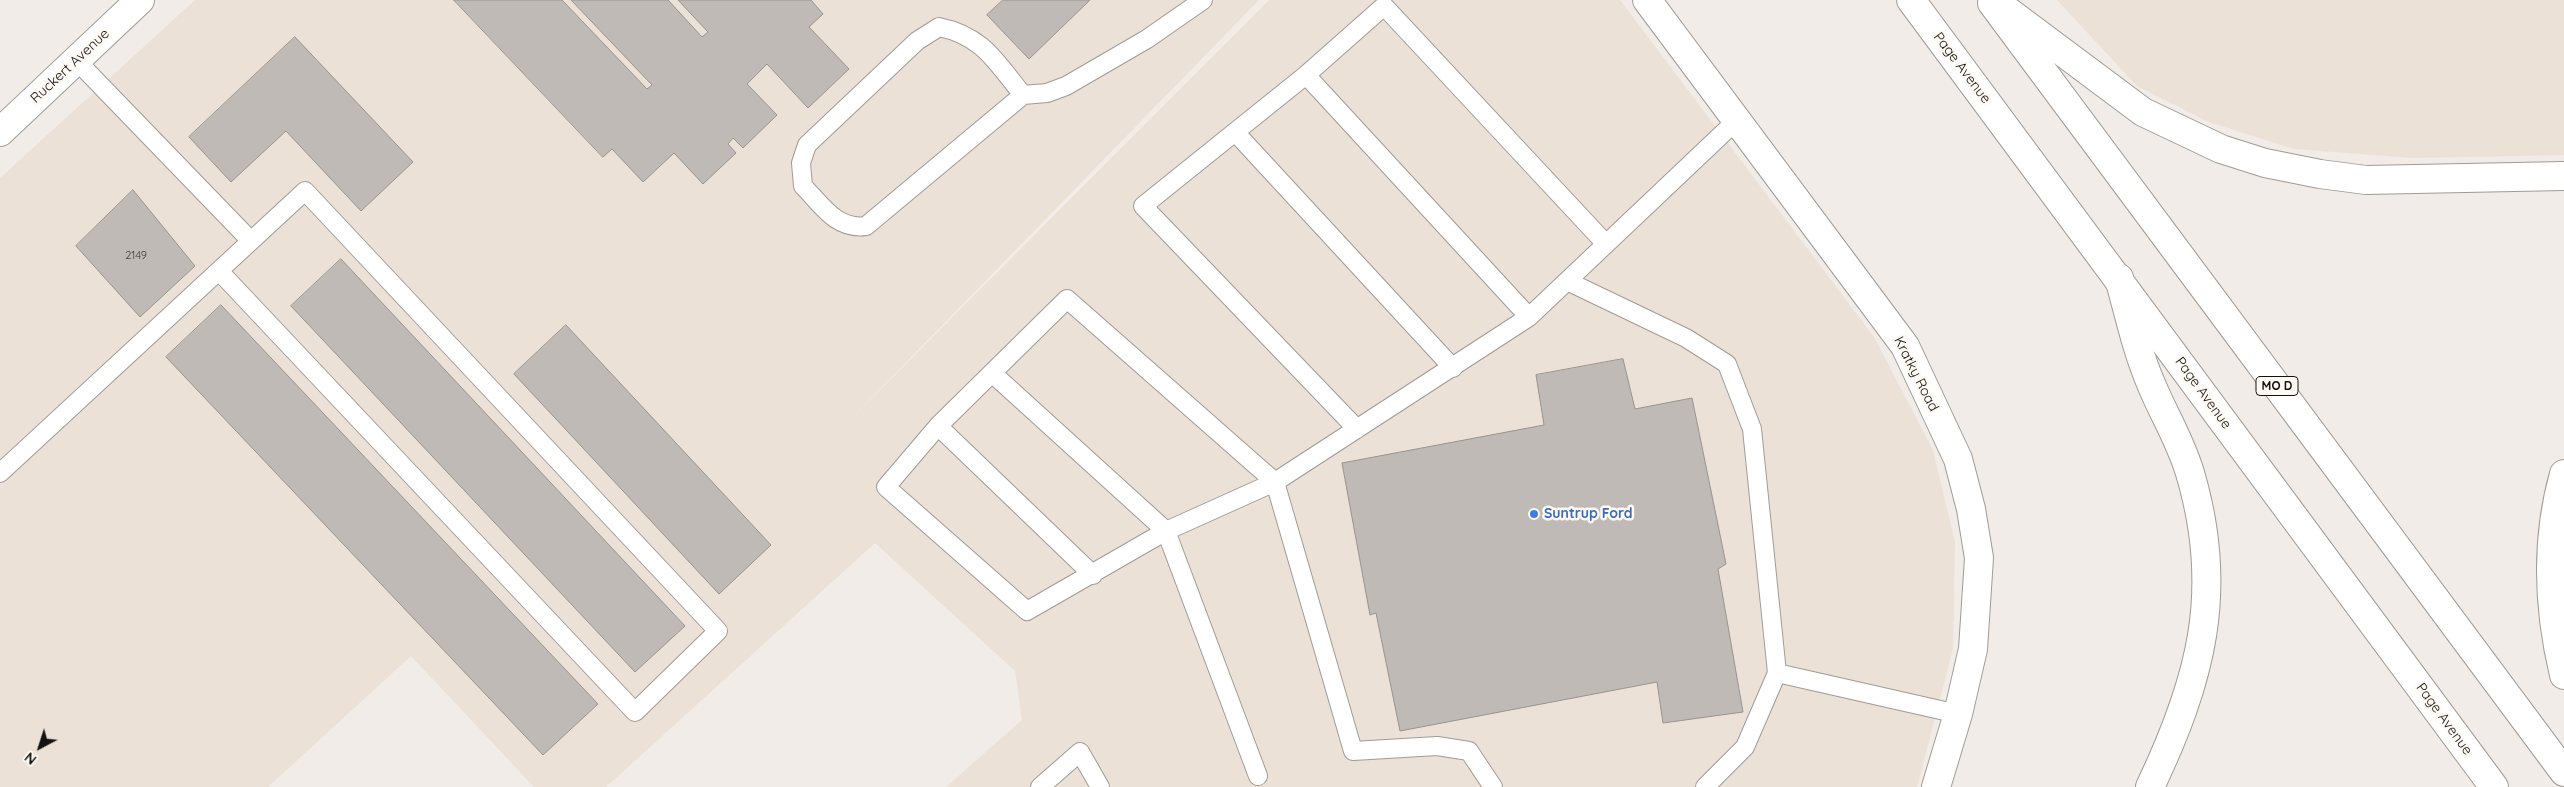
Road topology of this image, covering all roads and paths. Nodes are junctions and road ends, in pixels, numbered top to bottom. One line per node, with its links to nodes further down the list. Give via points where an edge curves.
1 (140, 0): 7 (main road, Ruckert Avenue)
2 (1203, 0): 9 (lane, via 1147,39 1066,86 1047,93)
3 (1647, 0): 10 (main road, Kratky Road)
4 (1911, 0): 17 (main road, Page Avenue)
5 (1989, 0): 32 (main road, MO D)
6 (1994, 0): 13 (main road, via 2143,112 2221,149 2265,163 2366,180)
7 (76, 60): 11 (main road, Ruckert Avenue); 14 (lane)
8 (1306, 75): 12 (lane); 15 (lane, via 1384,6); 19 (lane)
9 (1023, 95): 9 (lane, via 981,44 960,31 938,27 918,41 808,145 801,162 803,186 840,223 853,228 866,226)
10 (1737, 120): 15 (lane); 31 (main road, Kratky Road, via 1905,346 1958,459 1979,558 1973,649)
11 (0, 132)
12 (1235, 132): 20 (lane); 23 (lane, via 1143,206)
13 (2564, 176)
14 (251, 241): 16 (lane); 16 (lane, via 305,191 718,631 635,712)
15 (1606, 244): 18 (lane)
16 (219, 271): 24 (lane)
17 (2119, 278): 39 (main road, via 2152,386 2176,433 2190,474 2206,572 2205,619 2198,662 2186,704); 40 (main road, Page Avenue)
18 (1567, 281): 19 (lane); 29 (lane, via 1686,338 1727,364 1752,429)
19 (1529, 317): 20 (lane)
20 (1452, 368): 23 (lane)
21 (992, 373): 22 (lane); 26 (lane, via 1067,299); 27 (lane)
22 (938, 426): 28 (lane); 28 (lane, via 886,487 1027,611)
23 (1357, 429): 26 (lane)
24 (0, 473)
25 (2564, 474): 30 (main road, via 2555,504 2550,586)
26 (1276, 482): 27 (lane); 36 (lane, via 1353,751 1436,746 1469,751)
27 (1166, 531): 28 (lane); 33 (lane)
28 (1093, 575)
29 (1777, 673): 31 (lane); 37 (lane, via 1745,747)
30 (2564, 675)
31 (1958, 714): 38 (main road, Kratky Road)
32 (2564, 772)
33 (1258, 776)
34 (1040, 787): 35 (lane, via 1080,752)
35 (1100, 787)
36 (1493, 787)
37 (1705, 787)
38 (1936, 787)
39 (2150, 787)
40 (2494, 787)

